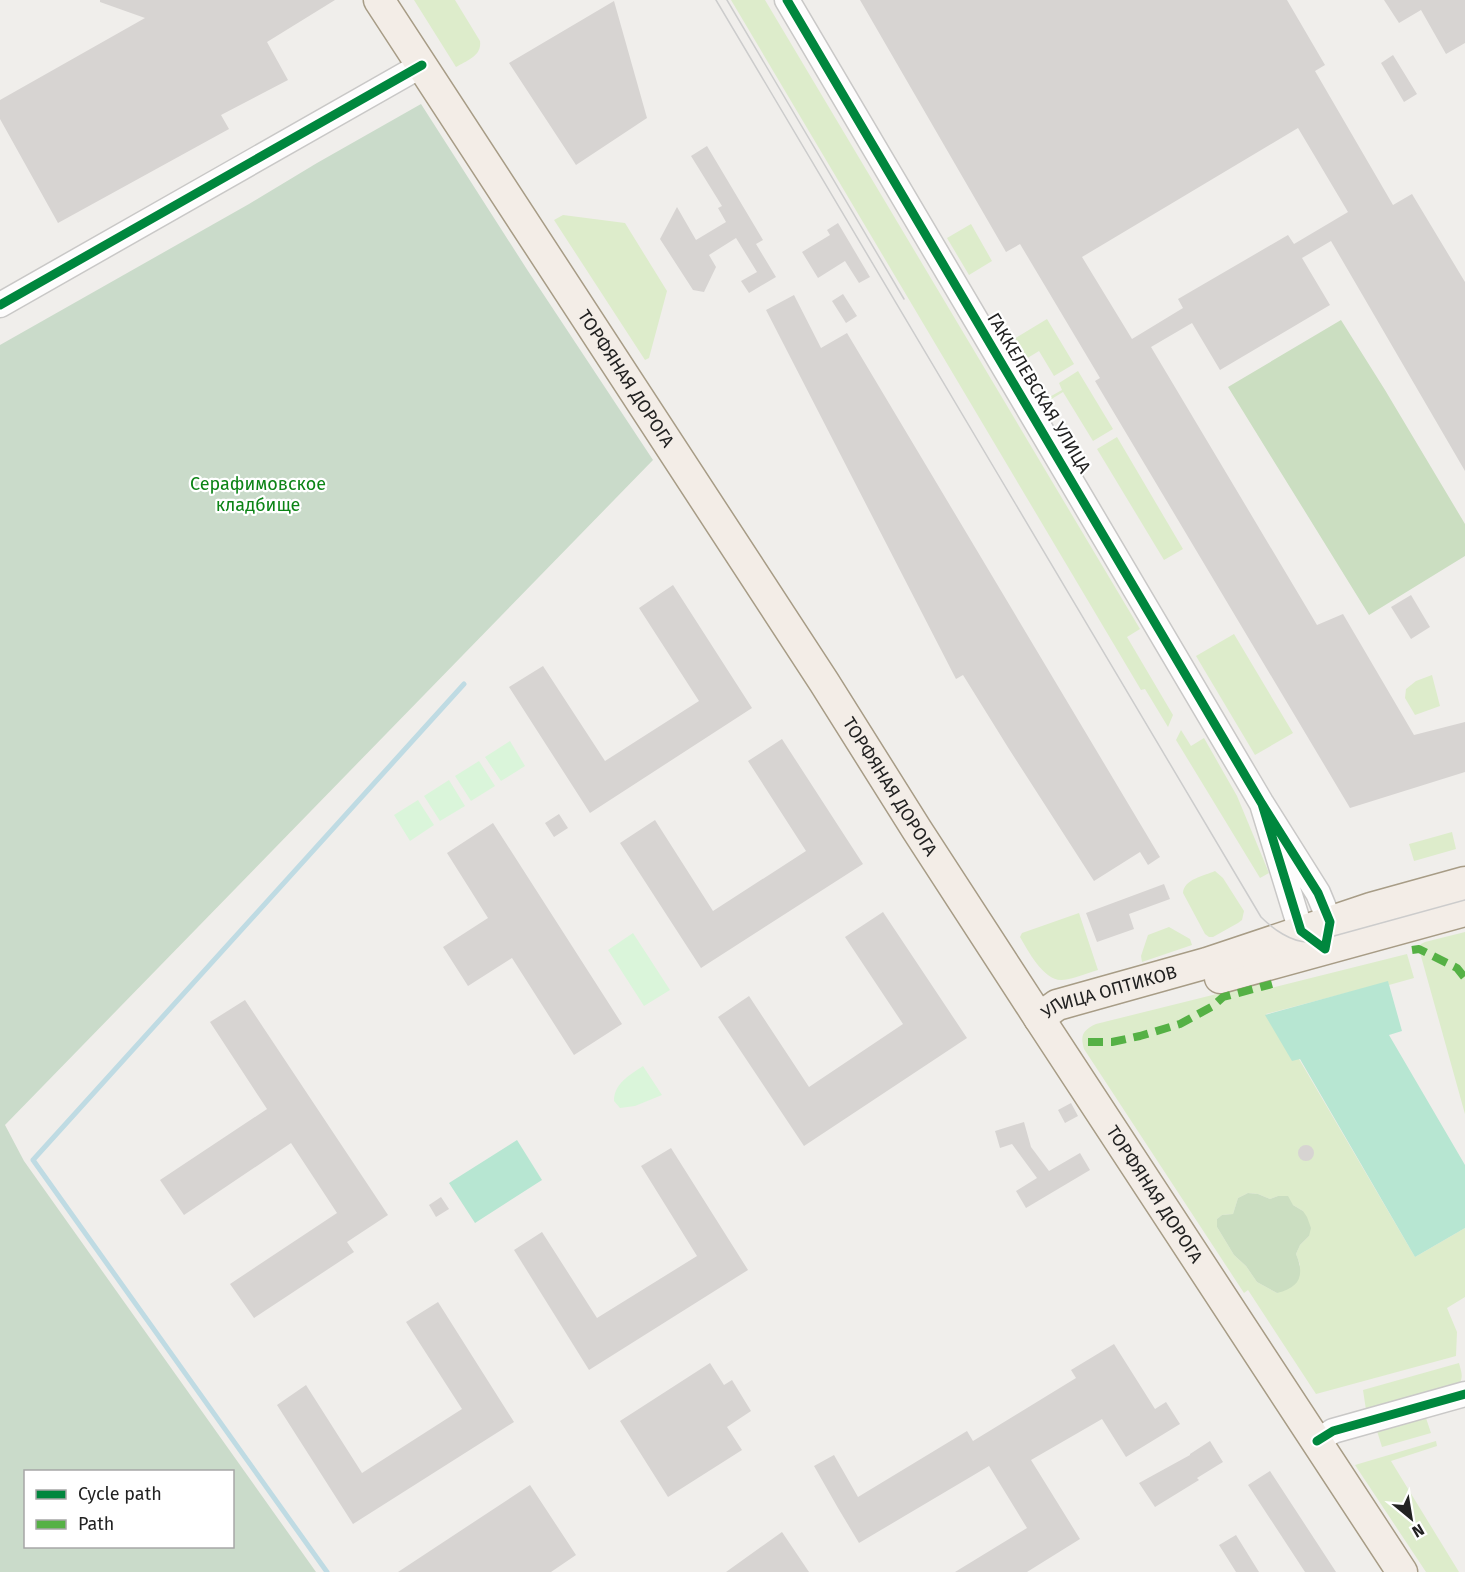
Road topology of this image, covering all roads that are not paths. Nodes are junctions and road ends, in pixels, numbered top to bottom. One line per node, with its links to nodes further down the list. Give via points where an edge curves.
1 (379, 0): 3 (main road, ТОРФЯНАЯ ДОРОГА)
2 (787, 0): 5 (street, ГАККЕЛЕВСКАЯ УЛИЦА)
3 (422, 65): 4 (street); 10 (main road, ТОРФЯНАЯ ДОРОГА)
4 (0, 305)
5 (1262, 804): 8 (street, ГАККЕЛЕВСКАЯ УЛИЦА); 9 (street, ГАККЕЛЕВСКАЯ УЛИЦА, via 1318,892)
6 (1465, 882): 9 (main road, УЛИЦА ОПТИКОВ, via 1371,908)
7 (1465, 911): 9 (main road, УЛИЦА ОПТИКОВ)
8 (1301, 931): 9 (main road, УЛИЦА ОПТИКОВ); 10 (main road, УЛИЦА ОПТИКОВ, via 1208,963 1057,1005)
9 (1327, 935): 10 (main road, УЛИЦА ОПТИКОВ, via 1267,966 1062,1019)
10 (1039, 1018): 12 (main road, ТОРФЯНАЯ ДОРОГА)
11 (1465, 1394): 12 (street, via 1333,1431)
12 (1317, 1441): 13 (main road, ТОРФЯНАЯ ДОРОГА)
13 (1402, 1572)

